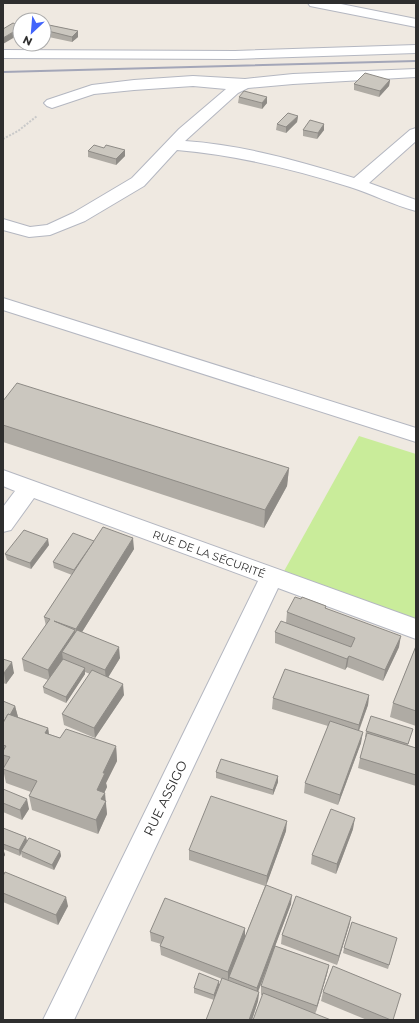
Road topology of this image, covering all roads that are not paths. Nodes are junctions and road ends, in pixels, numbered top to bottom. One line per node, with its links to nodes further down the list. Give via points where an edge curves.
1 (315, 3): 2 (street)
2 (416, 23)
3 (416, 49): 4 (street, via 235,55)
4 (3, 54)
5 (416, 73): 6 (street)
6 (245, 84): 7 (street, via 193,81 134,85 92,90); 9 (street, via 233,90)
7 (52, 103)
8 (416, 133): 10 (street)
9 (173, 145): 10 (street, via 213,148 256,156); 12 (street, via 138,182 79,217 50,230 29,232)
10 (357, 184): 11 (street)
11 (416, 206)
12 (3, 224)
13 (3, 304): 14 (street)
14 (416, 435)
15 (3, 478): 16 (street, RUE DE LA SÉCURITÉ)
16 (29, 488): 17 (street); 18 (street, RUE DE LA SÉCURITÉ)
17 (3, 524)
18 (272, 576): 19 (street, RUE DE LA SÉCURITÉ); 20 (street, RUE ASSIGO)
19 (416, 629)
20 (58, 1020)

